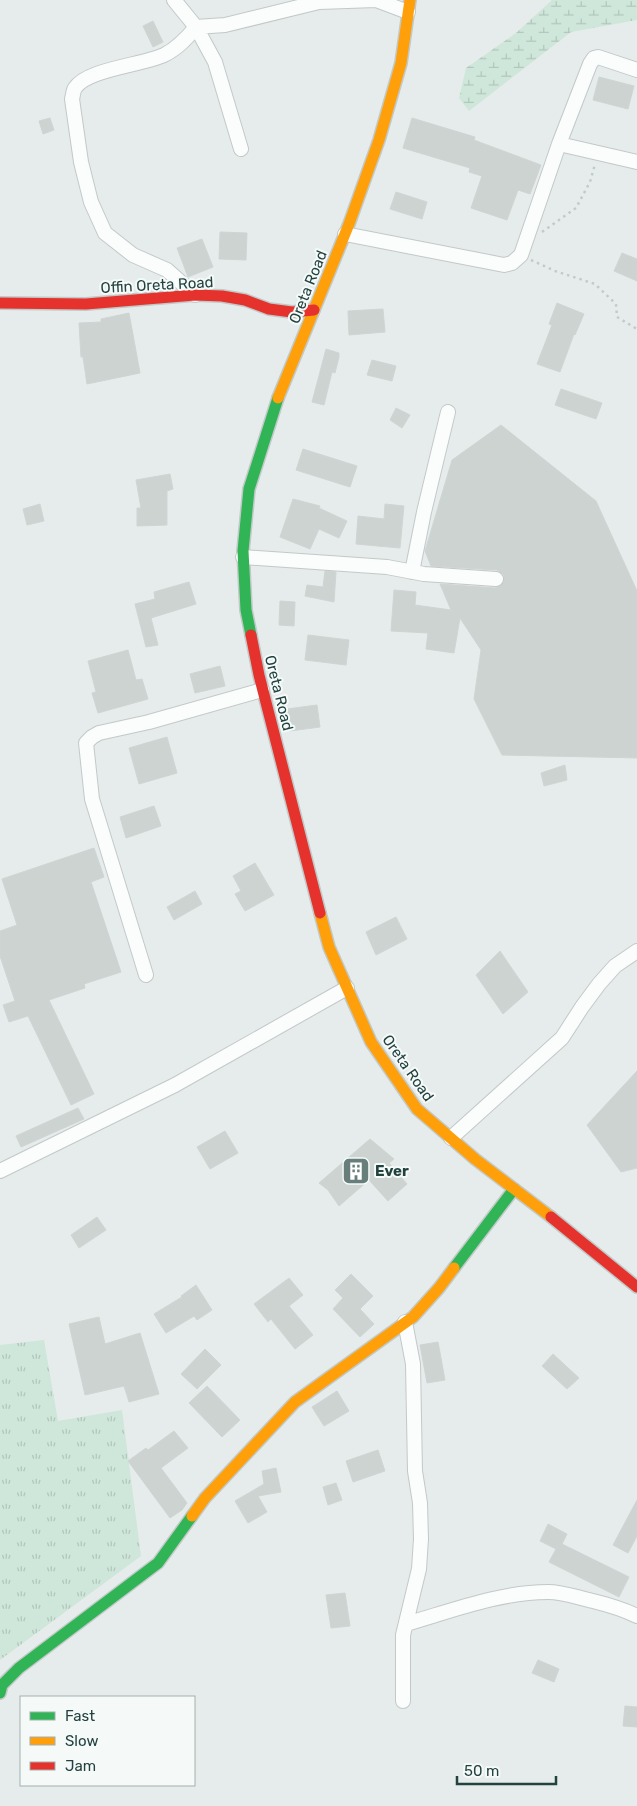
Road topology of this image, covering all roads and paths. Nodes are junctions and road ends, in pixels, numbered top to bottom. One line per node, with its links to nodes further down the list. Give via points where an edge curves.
1 (174, 0): 3 (street)
2 (409, 6): 3 (street, via 376,0 319,2 225,25); 9 (street, Oreta Road, via 401,63 379,140)
3 (196, 27): 6 (street, via 216,62); 12 (street, via 176,48 163,56 82,80 74,89 72,100 81,162 91,202 105,233 133,255 167,270)
4 (637, 70): 5 (street, via 594,58)
5 (559, 144): 7 (street); 10 (street)
6 (241, 149)
7 (599, 153): 8 (street); 10 (path, via 590,182 576,208)
8 (637, 162)
9 (345, 234): 11 (street, via 504,265 512,263); 14 (street, Oreta Road)
10 (525, 241): 11 (street)
11 (521, 254): 15 (path, via 555,271 595,284 616,304 617,318)
12 (195, 295): 13 (street, Offin Oreta Road, via 86,304); 14 (street, Offin Oreta Road, via 245,300 269,309 292,312)
13 (0, 303)
14 (314, 310): 17 (street, Oreta Road, via 272,414 249,489)
15 (637, 329)
16 (448, 412): 18 (street)
17 (243, 558): 18 (street, via 387,567); 20 (street, Oreta Road, via 246,610)
18 (412, 572): 19 (street)
19 (496, 579)
20 (262, 690): 22 (street, via 99,734 86,743 92,799); 23 (street, Oreta Road, via 329,947)
21 (637, 951): 24 (street, via 615,966 599,984 562,1038)
22 (146, 975)
23 (347, 988): 24 (street, Oreta Road, via 371,1042 417,1109); 25 (street, via 175,1085)
24 (451, 1138): 26 (street, Oreta Road)
25 (0, 1172)
26 (514, 1189): 27 (street, Oreta Road); 28 (street, via 439,1288)
27 (637, 1287)
28 (405, 1322): 30 (street, via 413,1364 415,1471 421,1538 419,1569); 31 (street, via 295,1402 205,1498 158,1563 19,1668 2,1686)
29 (637, 1616): 30 (street, via 608,1604 548,1592 489,1601)
30 (406, 1624): 32 (street, via 403,1635)
31 (0, 1693)
32 (403, 1701)

